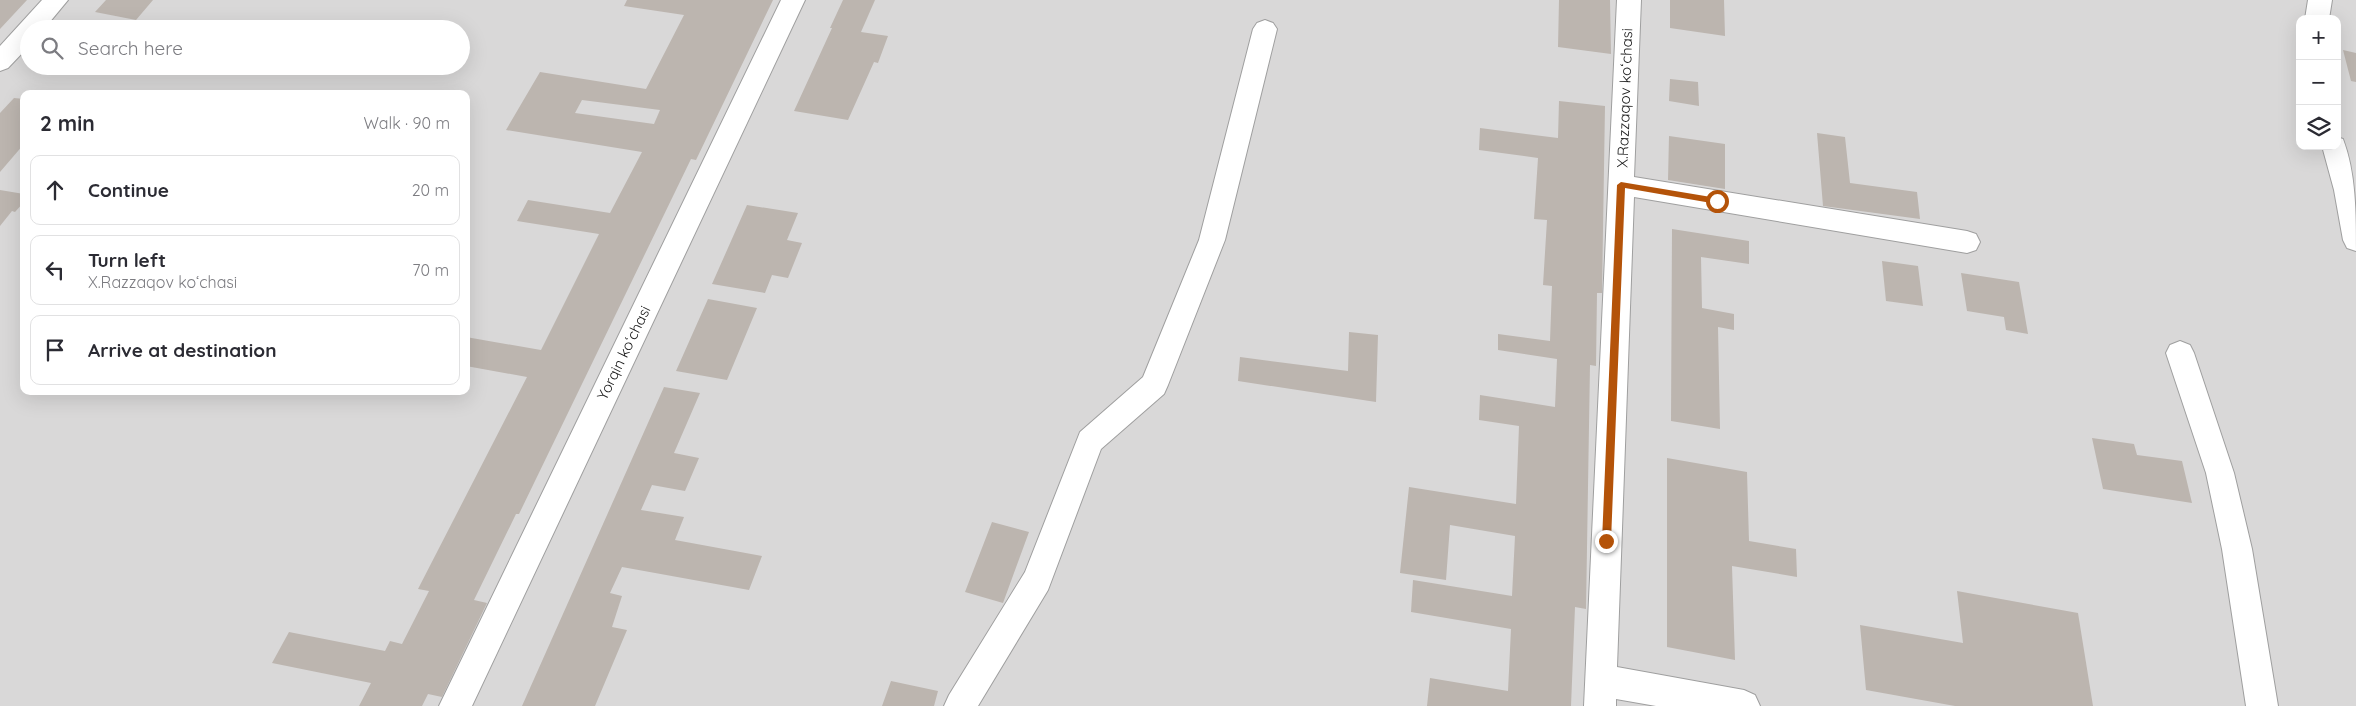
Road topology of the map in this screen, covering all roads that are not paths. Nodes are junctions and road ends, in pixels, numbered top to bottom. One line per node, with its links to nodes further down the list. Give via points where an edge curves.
1 (56, 0): 6 (street)
2 (793, 0): 16 (street, Yorqin koʻchasi)
3 (1629, 0): 11 (street, X.Razzaqov koʻchasi)
4 (2320, 0): 5 (street)
5 (2318, 15)
6 (38, 20)
7 (1265, 29): 17 (street, via 1212,240 1154,385 1090,441 1037,580)
8 (20, 40): 9 (street)
9 (0, 62)
10 (2335, 150): 12 (street)
11 (1621, 185): 13 (street); 15 (street, X.Razzaqov koʻchasi)
12 (2356, 240)
13 (1967, 242)
14 (2180, 353): 19 (street, via 2220,472 2237,549)
15 (1600, 693): 18 (street)
16 (455, 706)
17 (960, 706)
18 (1744, 706)
19 (2262, 706)

